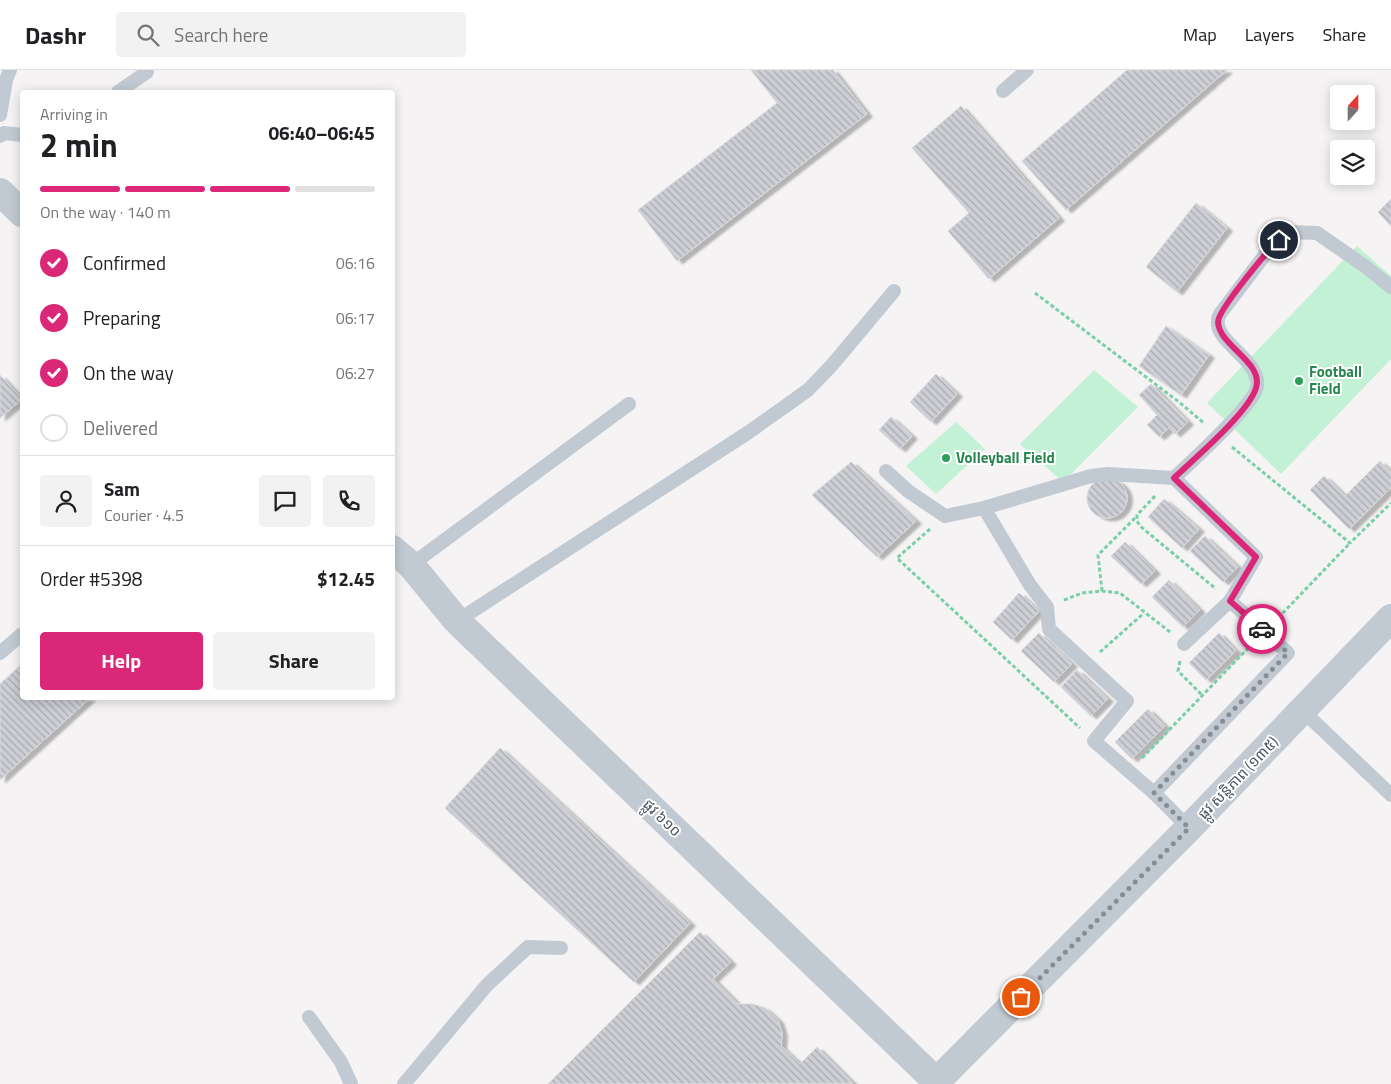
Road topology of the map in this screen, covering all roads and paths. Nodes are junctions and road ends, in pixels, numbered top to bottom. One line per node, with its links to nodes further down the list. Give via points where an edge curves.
1 (10, 70): 6 (lane)
2 (1027, 70): 5 (lane)
3 (147, 72): 4 (lane)
4 (121, 90)
5 (1003, 91)
6 (0, 116): 7 (lane)
7 (2, 134): 8 (lane)
8 (20, 136)
9 (0, 192): 10 (street)
10 (20, 211)
11 (1391, 288): 15 (lane, via 1317,233 1288,232 1270,248 1218,320 1220,332 1254,370 1257,387 1247,406)
12 (894, 291): 29 (lane, via 808,390)
13 (1034, 293): 15 (path)
14 (629, 404): 23 (lane)
15 (1218, 435): 17 (lane); 22 (path)
16 (886, 471): 21 (lane, via 908,491)
17 (1174, 478): 19 (lane, via 1091,476); 20 (path); 25 (lane, via 1256,557)
18 (1391, 502): 22 (path)
19 (984, 508): 21 (lane); 26 (lane, via 1030,585)
20 (1137, 515): 24 (path, via 1098,555); 25 (path, via 1140,526)
21 (945, 516): 37 (path, via 897,558)
22 (1350, 543): 30 (path)
23 (402, 557): 29 (street, ផ្លូវ ៦១០)
24 (1102, 591): 26 (path, via 1082,593); 27 (path, via 1120,593)
25 (1230, 601): 30 (lane); 32 (lane)
26 (1047, 607): 34 (lane, via 1049,629)
27 (1145, 613): 32 (path); 34 (path)
28 (1391, 618): 36 (street, ផ្លូវ សន្តិភាព (១៣៥))
29 (456, 621): 44 (street, ផ្លូវ ៦១០)
30 (1265, 632): 35 (path); 39 (lane, via 1288,653)
31 (20, 636): 33 (lane)
32 (1184, 644): 35 (path, via 1178,671)
33 (0, 652)
34 (1087, 664): 37 (lane, via 1128,700)
35 (1203, 696): 38 (path)
36 (1303, 711): 40 (lane); 41 (street, ផ្លូវ សន្តិភាព (១៣៥))
37 (1094, 741): 38 (lane)
38 (1128, 772): 39 (lane)
39 (1154, 793): 41 (lane)
40 (1391, 795)
41 (1189, 828): 44 (street, ផ្លូវ សន្តិភាព (១៣៥))
42 (561, 948): 46 (lane, via 528,947 487,985)
43 (310, 1017): 45 (lane)
44 (937, 1083)
45 (351, 1084)
46 (404, 1084)

